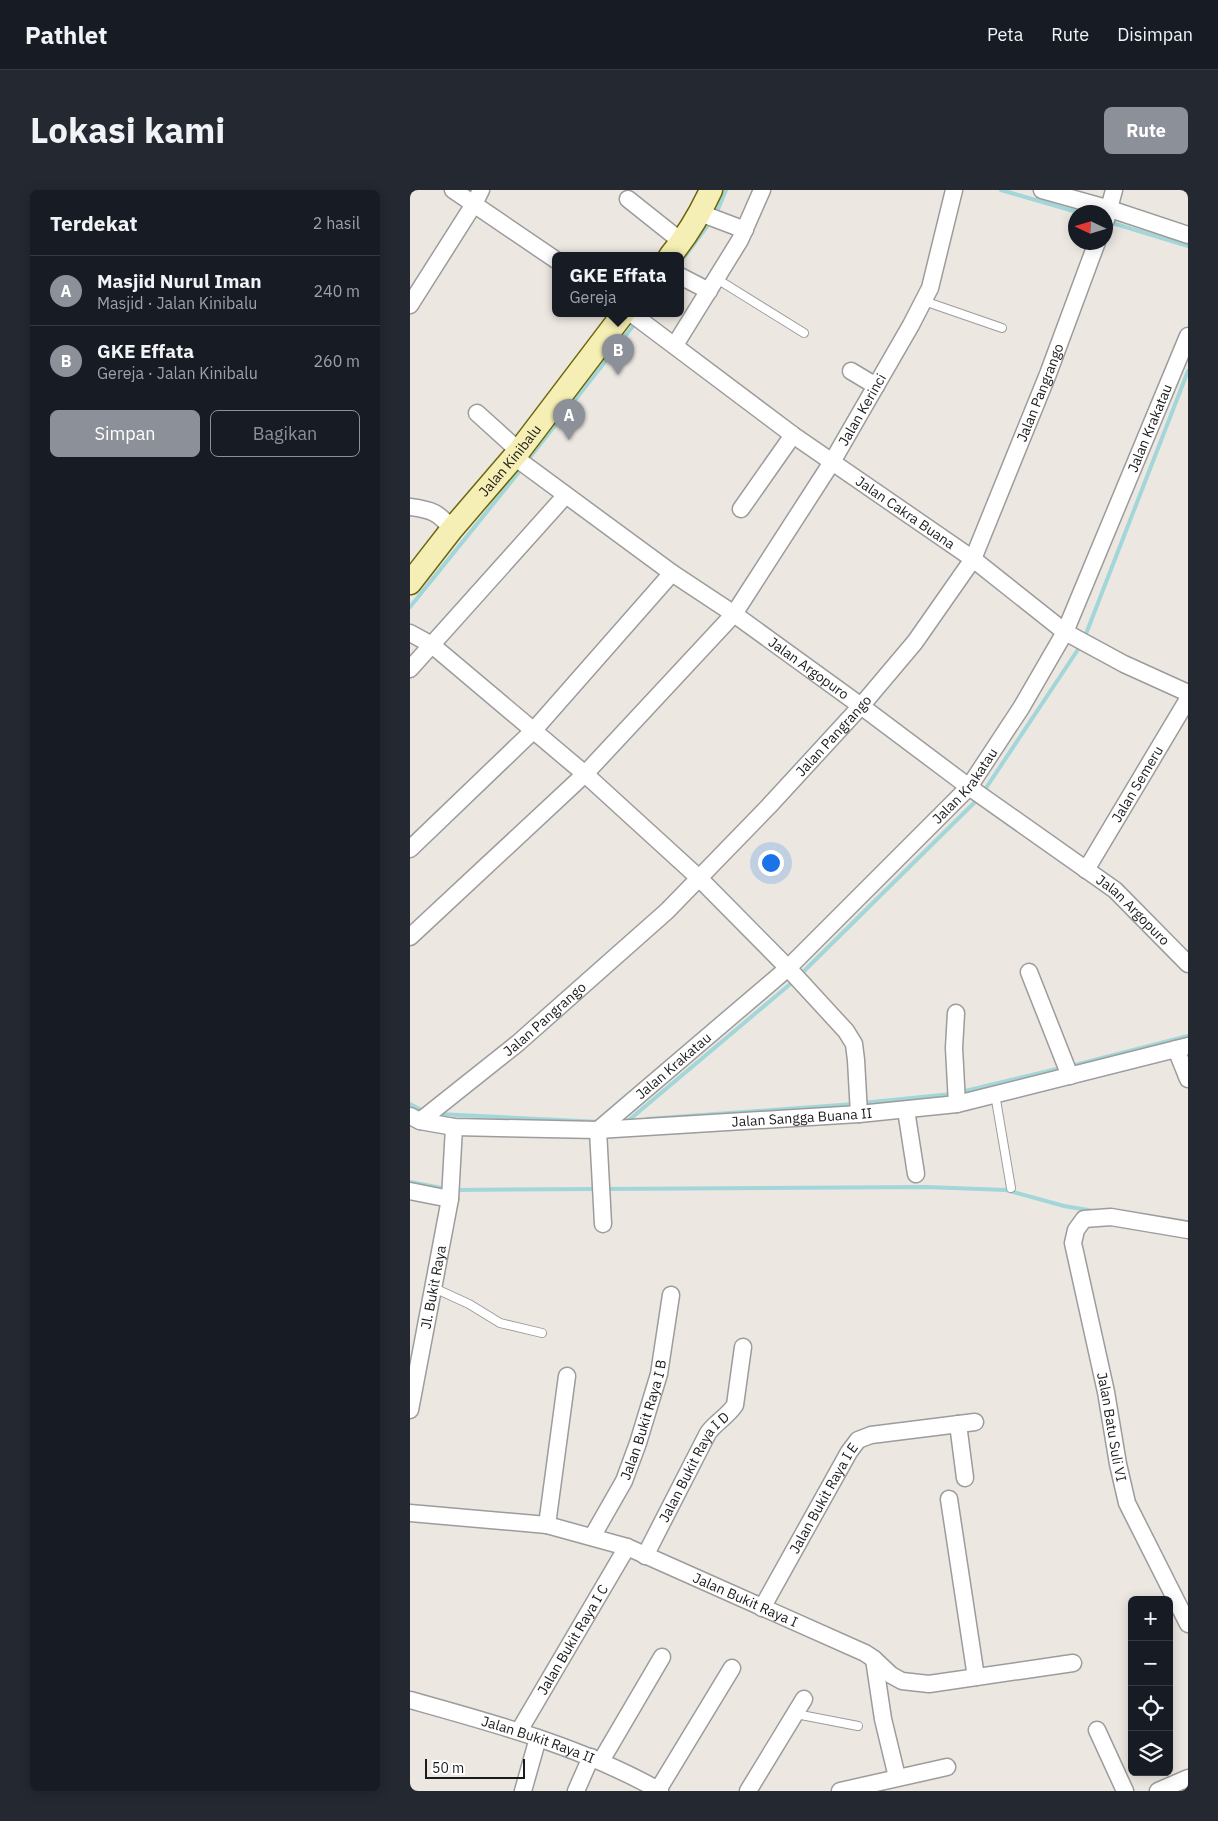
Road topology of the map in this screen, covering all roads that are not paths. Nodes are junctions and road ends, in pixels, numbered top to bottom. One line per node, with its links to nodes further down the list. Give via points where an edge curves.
1 (453, 190): 7 (street)
2 (711, 190): 11 (street)
3 (762, 190): 13 (street)
4 (954, 190): 20 (street, Jalan Kerinci)
5 (1042, 190): 9 (street)
6 (1114, 190): 10 (street)
7 (477, 197): 17 (street); 21 (street)
8 (628, 199): 15 (street)
9 (1083, 205)
10 (1110, 205)
11 (700, 213): 13 (street); 15 (street)
12 (1113, 215): 14 (street)
13 (745, 230): 19 (street)
14 (1188, 235)
15 (676, 249)
16 (1094, 250): 38 (street, Jalan Pangrango)
17 (552, 257)
18 (684, 277): 19 (street)
19 (713, 285): 25 (lane); 27 (street)
20 (924, 302): 24 (lane); 29 (street, Jalan Kerinci)
21 (410, 305)
22 (621, 317): 32 (street, Jalan Kinibalu)
23 (636, 317): 27 (street, Jalan Cakra Buana)
24 (1002, 328)
25 (804, 333)
26 (1188, 336): 42 (street, Jalan Krakatau)
27 (675, 345): 31 (street, Jalan Cakra Buana)
28 (851, 371): 29 (street)
29 (876, 386): 33 (street, Jalan Kerinci)
30 (477, 413): 32 (street, Jalan Argopuro)
31 (793, 435): 33 (street, Jalan Cakra Buana); 36 (street)
32 (516, 454): 34 (street, Jalan Argopuro); 37 (street, Jalan Kinibalu)
33 (832, 462): 38 (street, Jalan Cakra Buana); 41 (street, Jalan Kerinci)
34 (565, 496): 39 (street, Jalan Argopuro); 44 (street)
35 (410, 507): 37 (street, via 441,515)
36 (741, 509)
37 (452, 529): 40 (street, Jalan Kinibalu)
38 (973, 559): 42 (street, Jalan Cakra Buana); 48 (street, Jalan Pangrango, via 915,642)
39 (672, 573): 41 (street, Jalan Argopuro); 49 (street)
40 (410, 583)
41 (734, 614): 48 (street, Jalan Argopuro); 50 (street)
42 (1065, 632): 46 (street, Jalan Cakra Buana); 51 (street, Jalan Krakatau, via 1021,708)
43 (410, 633): 44 (street)
44 (432, 645): 45 (street); 49 (street)
45 (410, 669)
46 (1188, 693)
47 (1188, 699): 53 (street, Jalan Semeru)
48 (861, 706): 51 (street, Jalan Argopuro); 54 (street, Jalan Pangrango)
49 (534, 730): 50 (street); 52 (street)
50 (585, 774): 54 (street); 55 (street)
51 (969, 787): 53 (street, Jalan Argopuro); 57 (street, Jalan Krakatau)
52 (410, 849)
53 (1086, 870): 56 (street, Jalan Argopuro, via 1115,890)
54 (699, 878): 57 (street); 67 (street, Jalan Pangrango, via 668,910 518,1043)
55 (410, 937)
56 (1188, 964)
57 (788, 968): 66 (street, via 854,1044); 69 (street, Jalan Krakatau)
58 (1029, 972): 61 (street)
59 (956, 1014): 64 (street)
60 (1182, 1047): 61 (street, Jalan Sangga Buana II); 62 (street)
61 (1070, 1076): 63 (street, Jalan Sangga Buana II)
62 (1188, 1079)
63 (995, 1094): 64 (street, Jalan Sangga Buana II); 71 (lane)
64 (957, 1104): 65 (street, Jalan Sangga Buana II)
65 (906, 1110): 66 (street, Jalan Sangga Buana II); 70 (street)
66 (859, 1114): 69 (street, Jalan Sangga Buana II)
67 (415, 1119): 68 (street, Jalan Sangga Buana II)
68 (454, 1127): 69 (street, Jalan Sangga Buana II); 73 (street, Jl. Bukit Raya)
69 (598, 1130): 74 (street)
70 (916, 1174)
71 (1011, 1188)
72 (410, 1190): 73 (street)
73 (450, 1196): 76 (street, Jl. Bukit Raya)
74 (602, 1224)
75 (1188, 1230): 92 (street, Jalan Batu Suli VI, via 1111,1217 1084,1220 1076,1230 1073,1243 1127,1503)
76 (434, 1288): 78 (lane, via 500,1322); 81 (street, Jl. Bukit Raya)
77 (672, 1295): 88 (street, Jalan Bukit Raya I B, via 659,1374 638,1443 624,1481)
78 (542, 1332)
79 (743, 1347): 90 (street, Jalan Bukit Raya I D, via 734,1405 708,1433)
80 (567, 1376): 87 (street)
81 (410, 1410)
82 (975, 1422): 83 (street, Jalan Bukit Raya I E)
83 (958, 1424): 84 (street); 91 (street, Jalan Bukit Raya I E, via 871,1434 858,1440)
84 (964, 1478)
85 (948, 1499): 97 (street)
86 (410, 1512): 87 (street, Jalan Bukit Raya I)
87 (547, 1525): 88 (street, Jalan Bukit Raya I)
88 (592, 1537): 89 (street, Jalan Bukit Raya I)
89 (627, 1547): 90 (street, Jalan Bukit Raya I); 103 (street, Jalan Bukit Raya I C)
90 (645, 1556): 91 (street, Jalan Bukit Raya I)
91 (762, 1608): 94 (street, Jalan Bukit Raya I)
92 (1188, 1624)
93 (662, 1657): 105 (street)
94 (874, 1659): 97 (street, Jalan Bukit Raya I, via 902,1681 928,1684); 107 (street, via 883,1719)
95 (1073, 1663): 97 (street, Jalan Bukit Raya I)
96 (732, 1668): 109 (street)
97 (976, 1677)
98 (410, 1700): 103 (street, Jalan Bukit Raya II)
99 (804, 1700): 100 (street)
100 (796, 1714): 101 (lane); 112 (street)
101 (858, 1726)
102 (1097, 1730): 114 (street)
103 (519, 1731): 104 (street, Jalan Bukit Raya II)
104 (538, 1738): 105 (street, Jalan Bukit Raya II); 110 (street)
105 (596, 1759): 109 (street, Jalan Bukit Raya II); 111 (street)
106 (947, 1767): 107 (street)
107 (897, 1777): 113 (street)
108 (1183, 1784): 115 (street)
109 (659, 1790)
110 (523, 1791)
111 (576, 1791)
112 (748, 1791)
113 (840, 1791)
114 (1125, 1791)
115 (1158, 1791)

